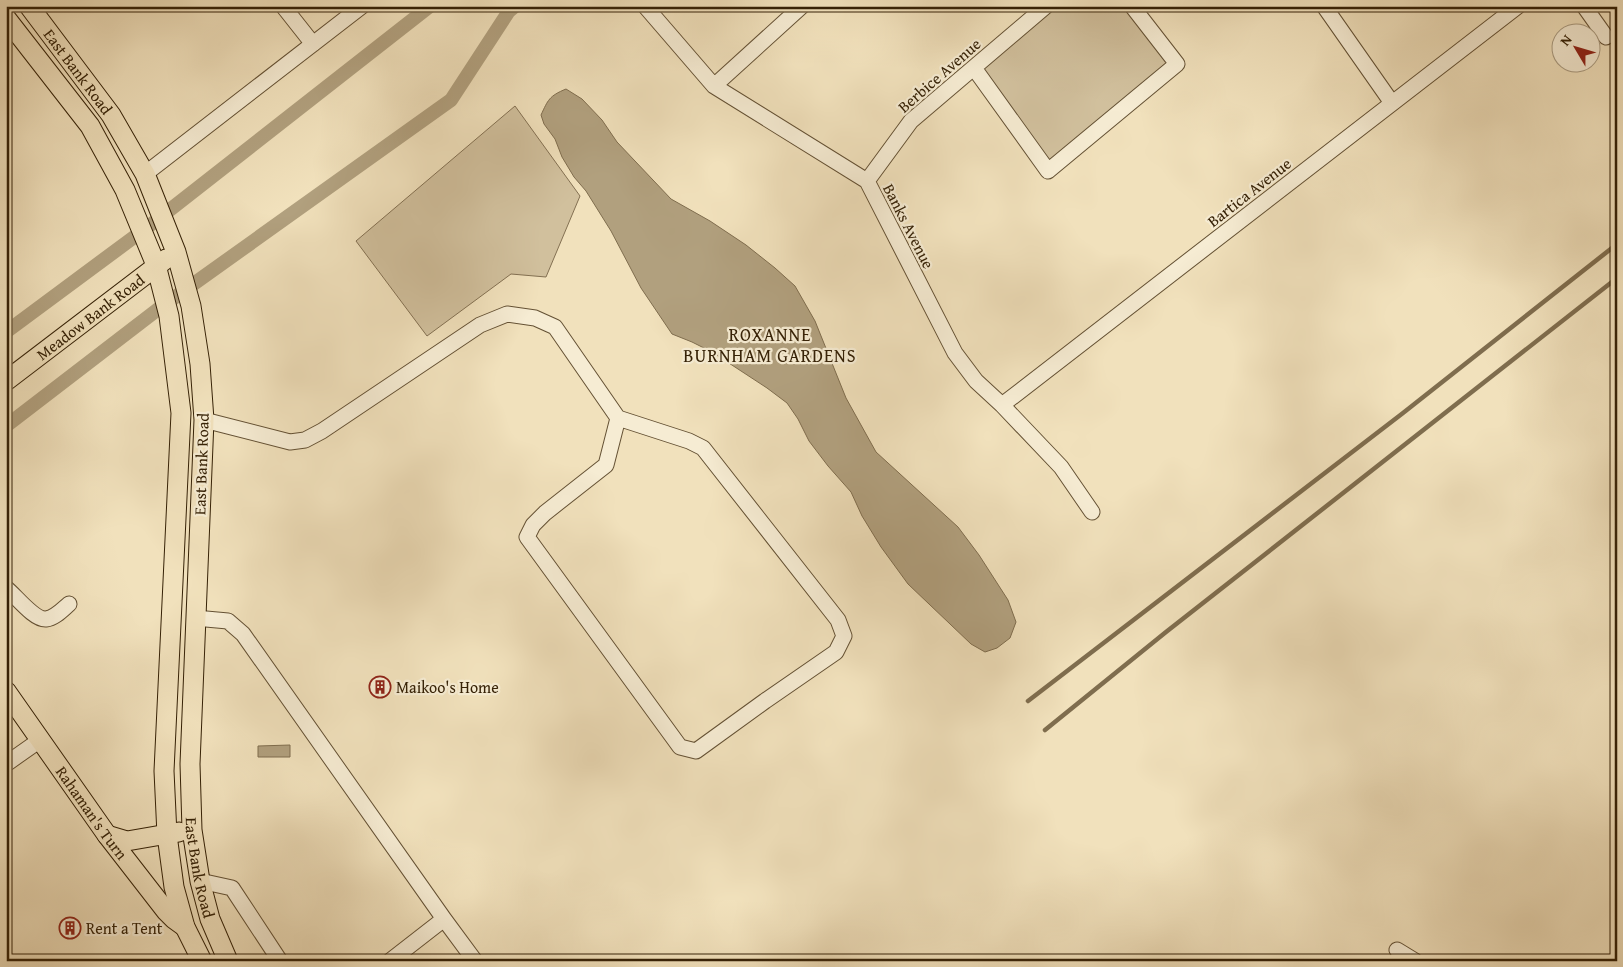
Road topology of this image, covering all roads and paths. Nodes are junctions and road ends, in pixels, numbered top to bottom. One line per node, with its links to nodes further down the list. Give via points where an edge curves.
1 (29, 6): 17 (main road, East Bank Road, via 111,116)
2 (283, 6): 13 (street)
3 (362, 6): 13 (street)
4 (645, 6): 15 (street, Banks Avenue)
5 (802, 6): 15 (street)
6 (1046, 6): 14 (street, Berbice Avenue)
7 (1132, 6): 14 (street, via 1177,64 1048,171)
8 (1324, 6): 16 (street)
9 (1518, 6): 16 (street, Bartica Avenue)
10 (1584, 6): 12 (street)
11 (6, 18): 20 (main road, East Bank Road, via 90,126 125,190)
12 (1606, 37)
13 (313, 44): 17 (street)
14 (974, 68): 18 (street, Berbice Avenue, via 911,121)
15 (714, 86): 18 (street, Banks Avenue)
16 (1392, 103): 22 (street, Bartica Avenue)
17 (145, 174): 19 (main road, East Bank Road)
18 (867, 181): 22 (street, Banks Avenue, via 955,353 976,382)
19 (176, 252): 20 (main road, Meadow Bank Road); 24 (main road, East Bank Road, via 191,306)
20 (156, 266): 21 (main road, Meadow Bank Road); 34 (main road, East Bank Road, via 168,316 181,412 164,771)
21 (6, 381)
22 (1002, 405): 25 (street, Banks Avenue, via 1061,467)
23 (618, 418): 23 (street, via 606,465 545,513 527,537 680,747 696,752 836,652 844,636 838,620 703,448); 24 (street, via 555,327 535,318 508,314 480,325 305,440 290,442)
24 (204, 420): 28 (main road, East Bank Road)
25 (1092, 512)
26 (6, 588): 27 (street, via 38,617 46,619)
27 (69, 604)
28 (195, 618): 32 (main road, East Bank Road, via 190,764); 36 (street, via 228,621 243,634)
29 (6, 692): 30 (main road, Rahaman's Turn)
30 (40, 740): 31 (street); 33 (main road, Rahaman's Turn)
31 (6, 764)
32 (192, 830): 34 (main road); 35 (main road, East Bank Road)
33 (107, 835): 34 (main road, via 127,841); 37 (main road, Rahaman's Turn, via 174,920)
34 (167, 835): 37 (main road, East Bank Road, via 174,887)
35 (200, 881): 40 (main road, East Bank Road, via 210,919); 41 (street, via 232,888)
36 (444, 919): 42 (street); 43 (street)
37 (185, 927): 39 (main road, East Bank Road)
38 (1397, 950): 44 (street)
39 (202, 961)
40 (228, 961)
41 (280, 961)
42 (390, 961)
43 (475, 961)
44 (1415, 961)

